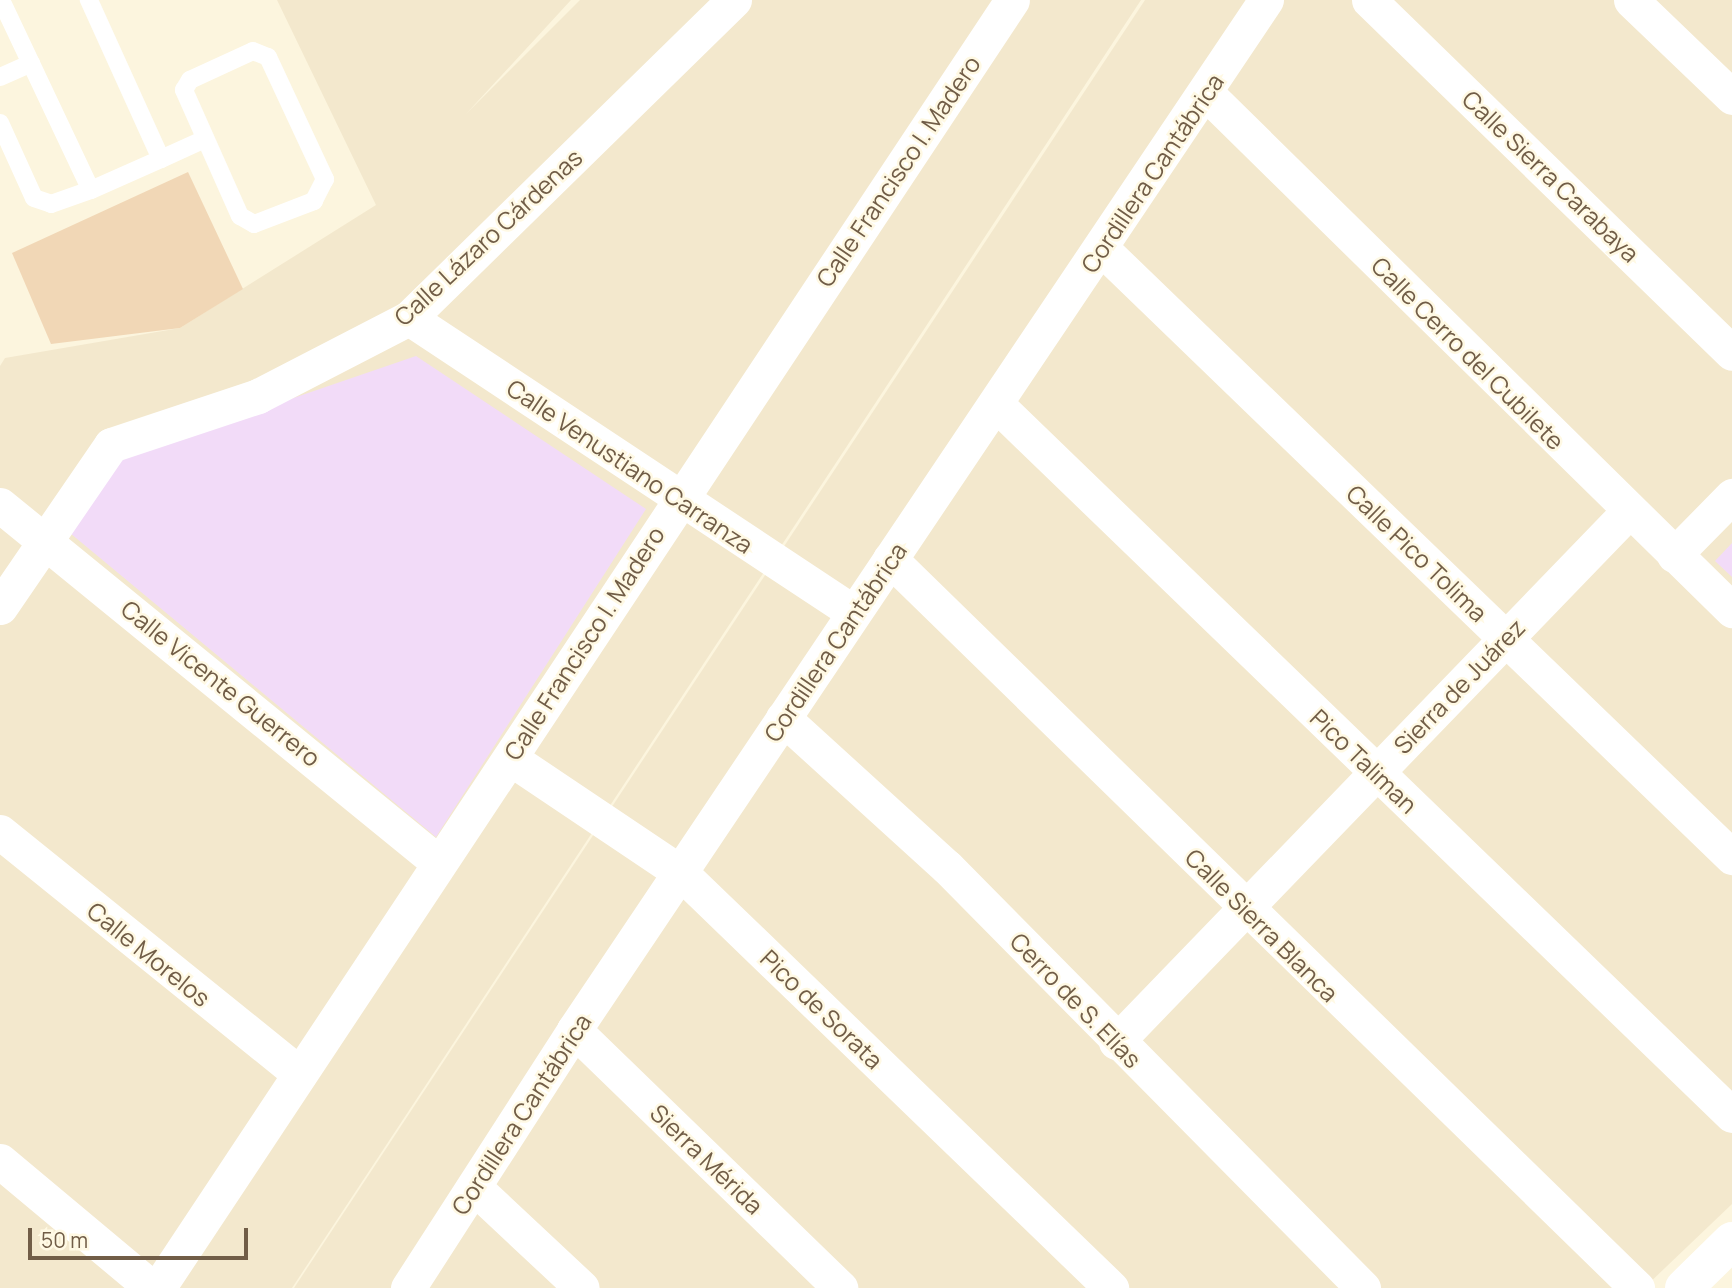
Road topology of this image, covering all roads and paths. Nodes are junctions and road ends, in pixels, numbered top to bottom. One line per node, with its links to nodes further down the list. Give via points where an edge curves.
1 (1, 0): 8 (lane)
2 (89, 0): 14 (lane)
3 (734, 0): 17 (street, Calle Lázaro Cárdenas)
4 (1012, 0): 21 (street, Calle Francisco I. Madero)
5 (1266, 0): 10 (street, Cordillera Cantábrica)
6 (1369, 0): 18 (street, Calle Sierra Carabaya)
7 (1631, 0): 11 (street)
8 (31, 63): 9 (lane); 15 (lane)
9 (0, 78)
10 (1206, 93): 16 (street, Cordillera Cantábrica); 23 (street, Calle Cerro del Cubilete)
11 (1732, 97)
12 (0, 123): 15 (lane, via 34,198 51,204)
13 (205, 139): 13 (lane, via 246,222 262,224 314,201 324,187 268,57 258,52 186,83); 14 (lane)
14 (161, 159): 15 (lane)
15 (91, 190)
16 (1102, 249): 19 (street, Cordillera Cantábrica); 30 (street, Calle Pico Tolima)
17 (409, 318): 21 (street, Calle Venustiano Carranza); 24 (street, Calle Lázaro Cárdenas, via 258,396 111,445)
18 (1732, 353)
19 (997, 405): 26 (street, Cordillera Cantábrica); 33 (street, Pico Taliman)
20 (1732, 496): 25 (street)
21 (679, 498): 29 (street, Calle Venustiano Carranza); 32 (street, Calle Francisco I. Madero)
22 (0, 505): 24 (street, Calle Vicente Guerrero)
23 (1628, 512): 25 (street, Calle Cerro del Cubilete); 30 (street, Sierra de Juárez)
24 (47, 540): 27 (street, Calle Lázaro Cárdenas); 36 (street, Calle Vicente Guerrero)
25 (1674, 555): 28 (street, Calle Cerro del Cubilete)
26 (890, 559): 29 (street, Cordillera Cantábrica); 38 (street, Calle Sierra Blanca)
27 (0, 607)
28 (1732, 610)
29 (853, 612): 31 (street, Cordillera Cantábrica)
30 (1504, 638): 33 (street, Sierra de Juárez); 35 (street, Calle Pico Tolima)
31 (783, 718): 37 (street, Cordillera Cantábrica); 40 (street, Cerro de S. Elías, via 947,867)
32 (510, 758): 36 (street, Calle Francisco I. Madero); 37 (street, Pico de Sorata)
33 (1375, 772): 38 (street, Sierra de Juárez); 42 (street, Pico Taliman)
34 (0, 832): 41 (street, Calle Morelos)
35 (1732, 857)
36 (439, 863): 41 (street, Calle Francisco I. Madero)
37 (681, 873): 39 (street, Cordillera Cantábrica); 51 (street, Pico de Sorata)
38 (1244, 911): 40 (street, Sierra de Juárez); 53 (street, Calle Sierra Blanca)
39 (574, 1030): 44 (street, Cordillera Cantábrica); 50 (street, Sierra Mérida)
40 (1116, 1042): 52 (street, Cerro de S. Elías)
41 (300, 1074): 47 (street, Calle Francisco I. Madero)
42 (1732, 1115)
43 (0, 1161): 46 (street)
44 (475, 1188): 48 (street, Cordillera Cantábrica); 49 (street)
45 (1732, 1241): 54 (street)
46 (152, 1288)
47 (158, 1288)
48 (408, 1288)
49 (582, 1288)
50 (840, 1288)
51 (1111, 1288)
52 (1363, 1288)
53 (1637, 1288)
54 (1684, 1288)

